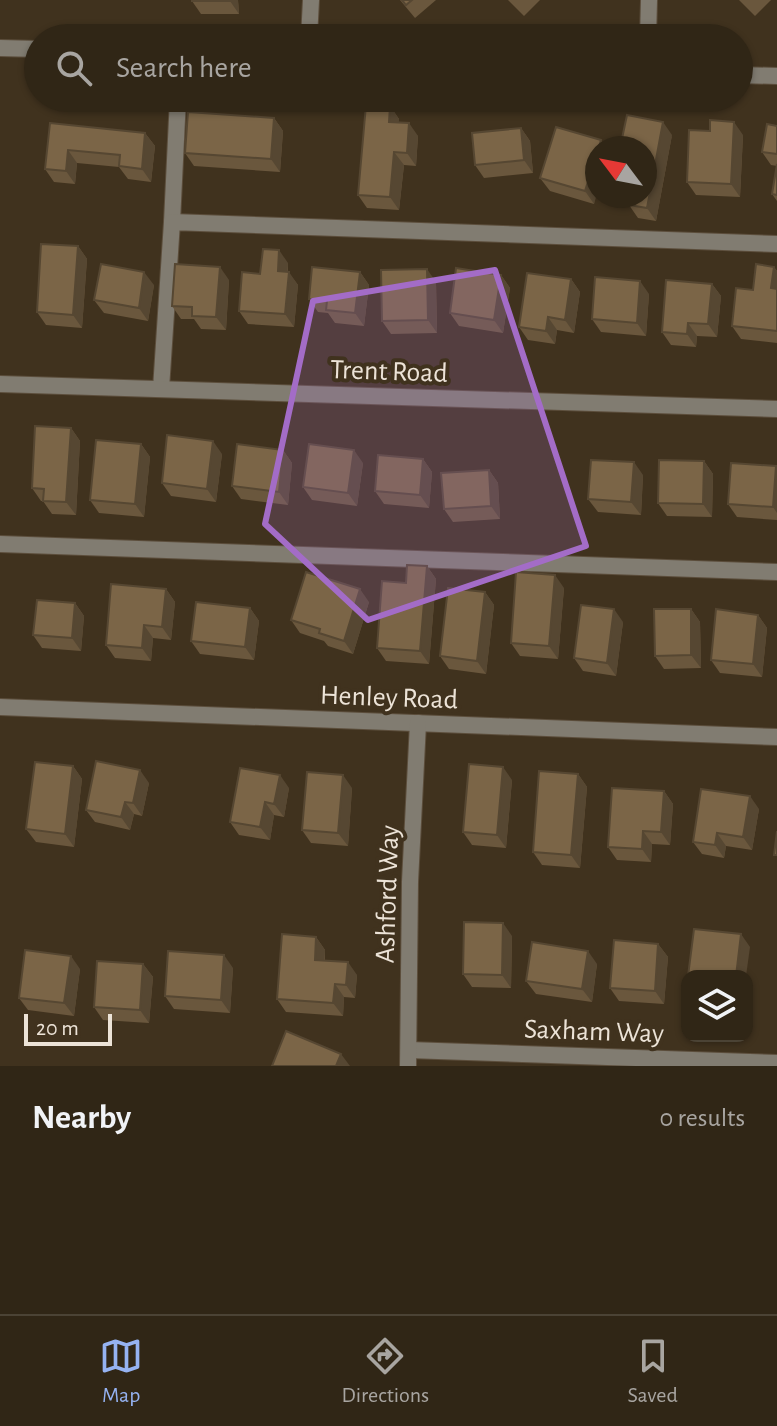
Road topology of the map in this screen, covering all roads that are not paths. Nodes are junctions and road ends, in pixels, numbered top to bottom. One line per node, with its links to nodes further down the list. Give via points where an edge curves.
1 (311, 0): 3 (street)
2 (649, 0): 4 (street)
3 (310, 24)
4 (648, 24)
5 (0, 48): 6 (street)
6 (24, 49)
7 (753, 75): 8 (street)
8 (777, 76)
9 (177, 112): 10 (street)
10 (172, 222): 11 (street); 13 (street)
11 (777, 244)
12 (0, 384): 13 (street, Trent Road)
13 (161, 389): 14 (street, Trent Road)
14 (777, 409)
15 (0, 544): 16 (street)
16 (777, 572)
17 (0, 707): 18 (street, Henley Road)
18 (418, 723): 19 (street, Henley Road); 20 (street, Ashford Way)
19 (777, 737)
20 (408, 1058): 21 (street, Saxham Way)
21 (777, 1063)

